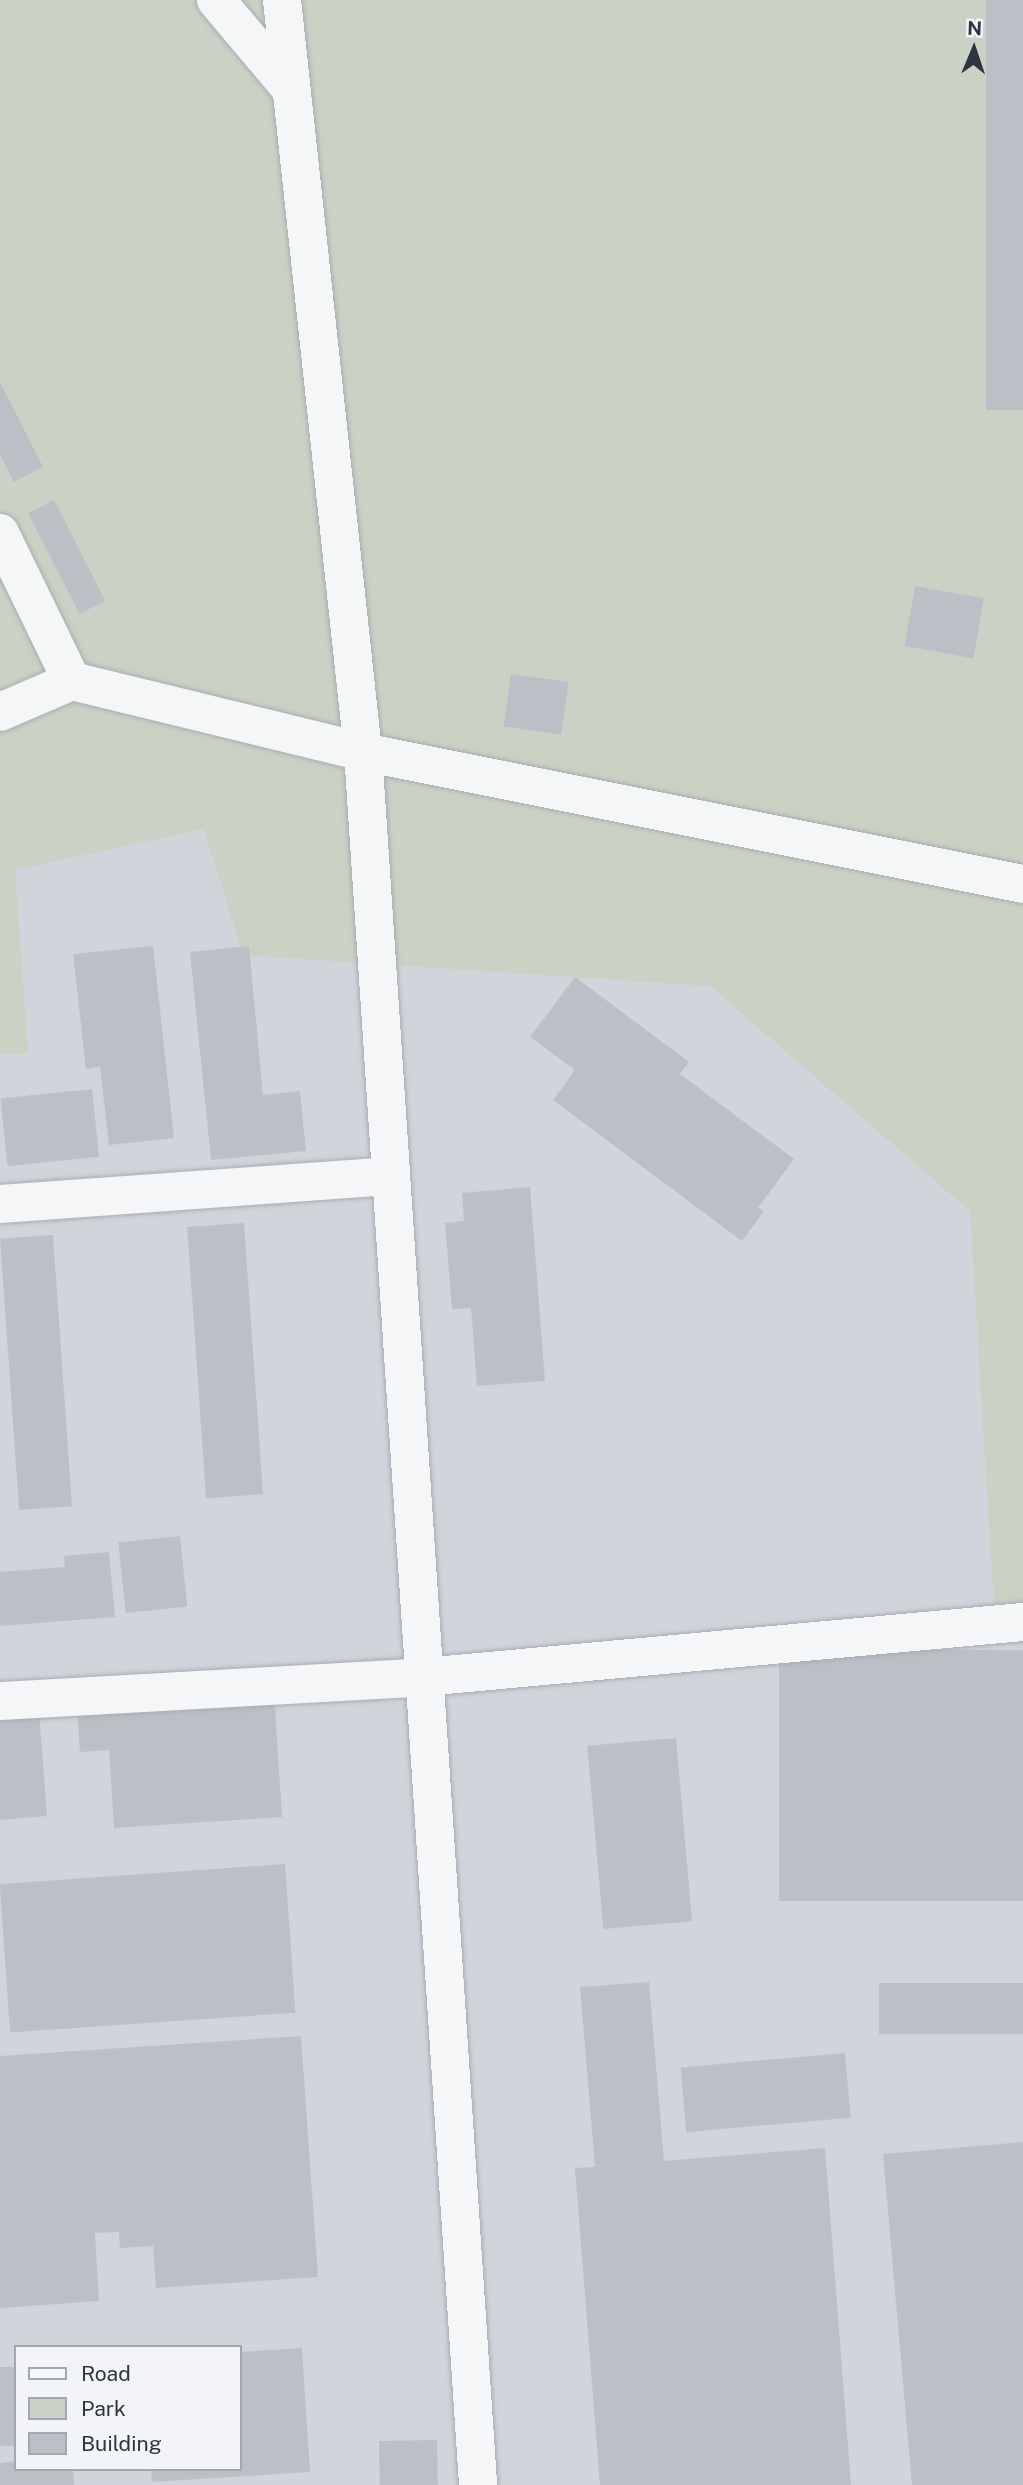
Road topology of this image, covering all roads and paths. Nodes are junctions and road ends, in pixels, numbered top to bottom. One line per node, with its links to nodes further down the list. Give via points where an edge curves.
1 (216, 0): 3 (lane)
2 (282, 0): 3 (lane)
3 (290, 88): 7 (lane)
4 (0, 533): 5 (lane)
5 (72, 681): 6 (lane); 7 (lane)
6 (0, 712)
7 (363, 752): 8 (lane); 9 (lane)
8 (1023, 884)
9 (391, 1177): 10 (lane); 12 (lane)
10 (0, 1204)
11 (1023, 1622): 12 (lane)
12 (424, 1677): 13 (lane); 14 (lane)
13 (0, 1701)
14 (478, 2485)

